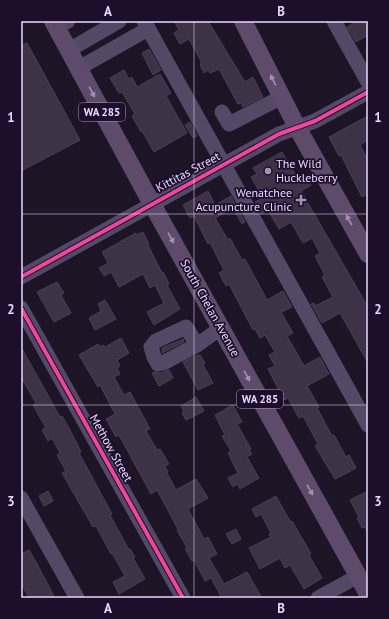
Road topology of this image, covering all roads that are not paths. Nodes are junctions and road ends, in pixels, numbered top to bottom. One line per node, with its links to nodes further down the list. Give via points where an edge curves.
1 (119, 21): 6 (street)
2 (242, 21): 10 (main road, one-way to 2)
3 (334, 21): 8 (street)
4 (59, 23): 6 (main road, South Chelan Avenue / WA 285)
5 (146, 25): 7 (street); 13 (street)
6 (68, 50): 7 (main road, South Chelan Avenue / WA 285)
7 (78, 68): 14 (main road, South Chelan Avenue / WA 285, one-way to 14)
8 (368, 82)
9 (368, 92): 12 (street, Kittitas Street, via 316,121)
10 (282, 97): 11 (street, via 229,124); 12 (main road)
11 (222, 112)
12 (297, 127): 13 (street, Kittitas Street); 15 (main road, one-way to 12)
13 (223, 165): 14 (street, Kittitas Street); 20 (street)
14 (152, 204): 16 (street, Kittitas Street); 18 (main road, South Chelan Avenue / WA 285, one-way to 18)
15 (368, 254)
16 (21, 277)
17 (21, 308): 25 (street, Methow Street)
18 (221, 328): 19 (street); 22 (main road, South Chelan Avenue / WA 285, one-way to 22)
19 (197, 345)
20 (368, 425)
21 (21, 498): 24 (street)
22 (358, 576): 23 (main road, South Chelan Avenue / WA 285); 26 (street)
23 (368, 594)
24 (77, 598)
25 (183, 598)
26 (318, 598)

